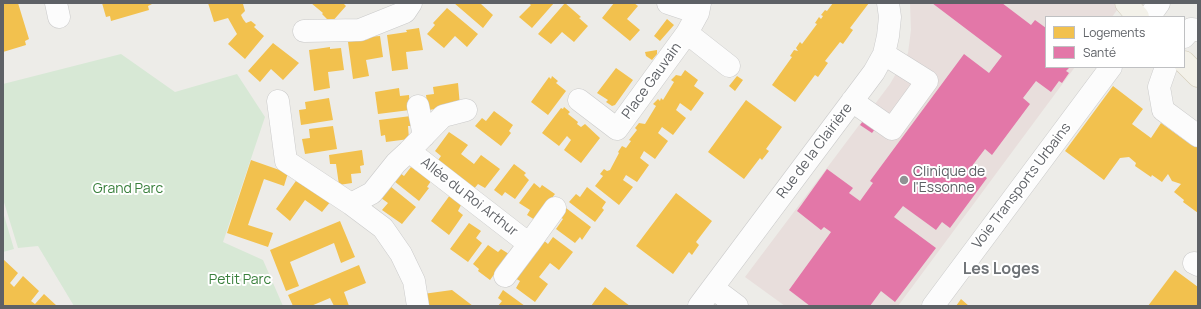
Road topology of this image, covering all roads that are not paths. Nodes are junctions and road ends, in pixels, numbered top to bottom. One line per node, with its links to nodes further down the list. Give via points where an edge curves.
1 (411, 3): 10 (street, via 405,12 360,30)
2 (668, 3): 6 (street, Place Gauvain)
3 (888, 3): 13 (street, Rue de la Clairière, via 890,17)
4 (1126, 3): 7 (main road)
5 (1159, 3): 8 (street)
6 (699, 8): 11 (street, Place Gauvain)
7 (1137, 16)
8 (1150, 16)
9 (1198, 30): 12 (street, via 1191,29)
10 (304, 31)
11 (687, 33): 15 (street, Place Gauvain); 19 (street, Place Gauvain, via 617,129)
12 (1185, 36)
13 (884, 54): 21 (street, Rue de la Clairière); 21 (street, via 928,81 892,129)
14 (1185, 63): 18 (main road)
15 (729, 66)
16 (1110, 68): 34 (street, Voie Transports Urbains)
17 (1166, 68): 24 (street, via 1159,88 1163,110)
18 (1198, 76)
19 (579, 100)
20 (278, 101): 26 (street, via 286,161)
21 (852, 101): 30 (street, Rue de la Clairière)
22 (418, 106): 25 (street, Allée du Roi Arthur)
23 (466, 110): 25 (street, Allée du Roi Arthur, via 443,116)
24 (1198, 136)
25 (417, 144): 26 (street, Allée du Roi Arthur, via 396,163 372,193); 28 (street, Allée du Roi Arthur)
26 (351, 204): 31 (street, via 383,228 401,254 414,281)
27 (555, 208): 28 (street, Allée du Roi Arthur)
28 (529, 244): 29 (street, Allée du Roi Arthur)
29 (505, 276)
30 (713, 288): 32 (street, Rue de la Clairière); 33 (street)
31 (418, 306)
32 (699, 306)
33 (737, 306)
34 (933, 306)

